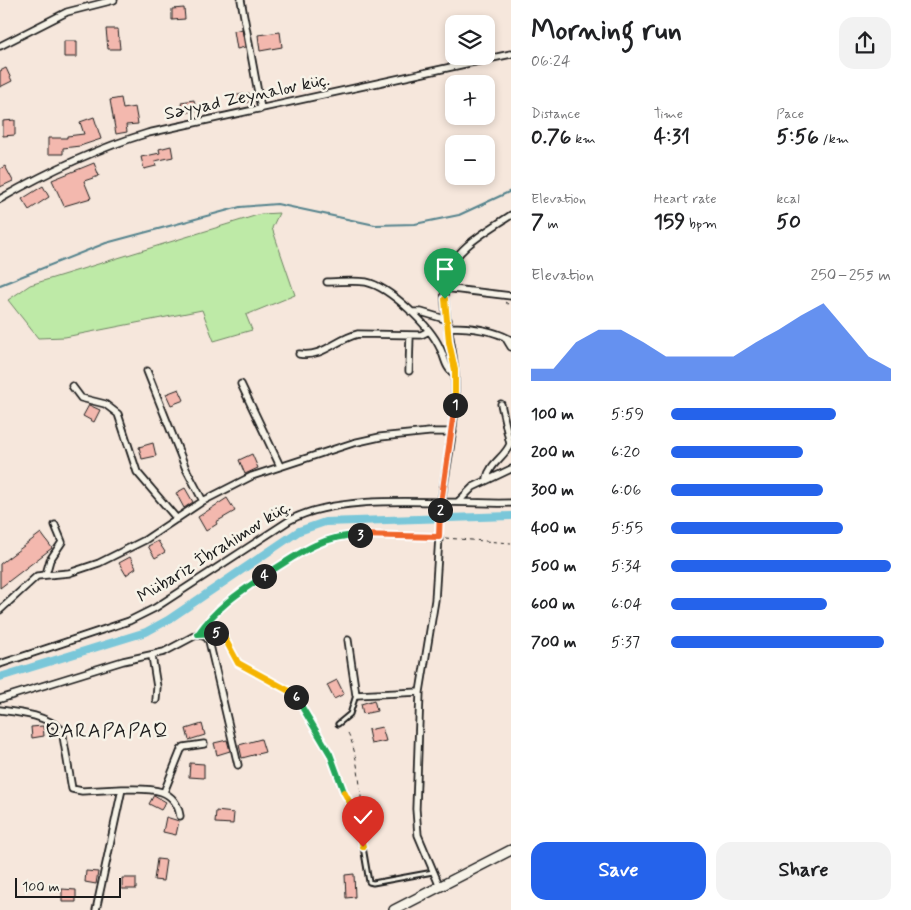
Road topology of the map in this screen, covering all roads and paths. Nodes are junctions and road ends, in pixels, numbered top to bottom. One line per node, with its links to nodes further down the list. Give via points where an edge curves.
1 (114, 0): 3 (street, via 67,12)
2 (241, 0): 5 (street)
3 (0, 46)
4 (511, 54): 5 (street, Səyyad Zeynalov küç.)
5 (261, 109): 6 (street, Səyyad Zeynalov küç., via 121,141 66,164)
6 (0, 200)
7 (511, 216): 9 (street, via 478,237 457,256 446,275)
8 (327, 282): 11 (street, via 372,284)
9 (444, 288): 10 (street); 12 (street)
10 (511, 296)
11 (411, 312): 12 (street, via 421,312); 13 (street)
12 (448, 324): 15 (street); 20 (street)
13 (429, 331): 14 (street); 20 (street)
14 (410, 335): 17 (street, via 358,334 348,336 317,354); 18 (street)
15 (508, 339): 16 (street)
16 (511, 347)
17 (299, 354)
18 (409, 371)
19 (147, 372): 28 (street, via 183,462)
20 (455, 374): 24 (street)
21 (241, 384): 25 (street)
22 (72, 386): 32 (street, via 81,398 105,404 118,414 137,472)
23 (500, 404): 27 (street, via 510,444 491,468)
24 (453, 432): 25 (street, via 380,437); 29 (street)
25 (280, 466): 28 (street, via 231,485)
26 (511, 469): 27 (street)
27 (488, 478): 30 (street)
28 (203, 501): 32 (street)
29 (441, 502): 30 (street, Mübariz İbrahimov küç.); 34 (path); 41 (street, Mübariz İbrahimov küç., via 333,506 300,514 155,608 120,624)
30 (458, 502): 31 (street, Mübariz İbrahimov küç.)
31 (511, 503)
32 (178, 519): 36 (street, via 100,563 69,573)
33 (55, 526): 36 (street, via 62,542 50,560)
34 (439, 537): 35 (path); 38 (path, via 349,535 314,544 232,597 209,618); 42 (street, via 435,600)
35 (511, 543)
36 (46, 574): 37 (street, via 28,582)
37 (0, 610)
38 (198, 634): 40 (street); 50 (street, via 206,637 208,642); 54 (path, via 216,633 224,637 238,663 296,697 330,754)
39 (348, 640): 43 (street)
40 (152, 656): 44 (street, via 123,661); 45 (street)
41 (0, 664)
42 (420, 692): 43 (street); 57 (street, via 416,822)
43 (356, 695): 47 (lane, via 350,714)
44 (0, 698)
45 (156, 700)
46 (0, 710): 51 (street, via 43,718 62,730 72,789)
47 (338, 724)
48 (348, 733): 54 (path, via 362,807)
49 (204, 744): 52 (street, via 180,750)
50 (238, 765)
51 (122, 789): 52 (street); 59 (street)
52 (164, 792): 53 (street, via 176,803)
53 (180, 816)
54 (360, 827): 55 (path)
55 (363, 847): 57 (lane, via 369,882 374,884)
56 (511, 850): 58 (main road)
57 (433, 872): 58 (street)
58 (440, 887): 60 (main road)
59 (96, 910)
60 (394, 910)

